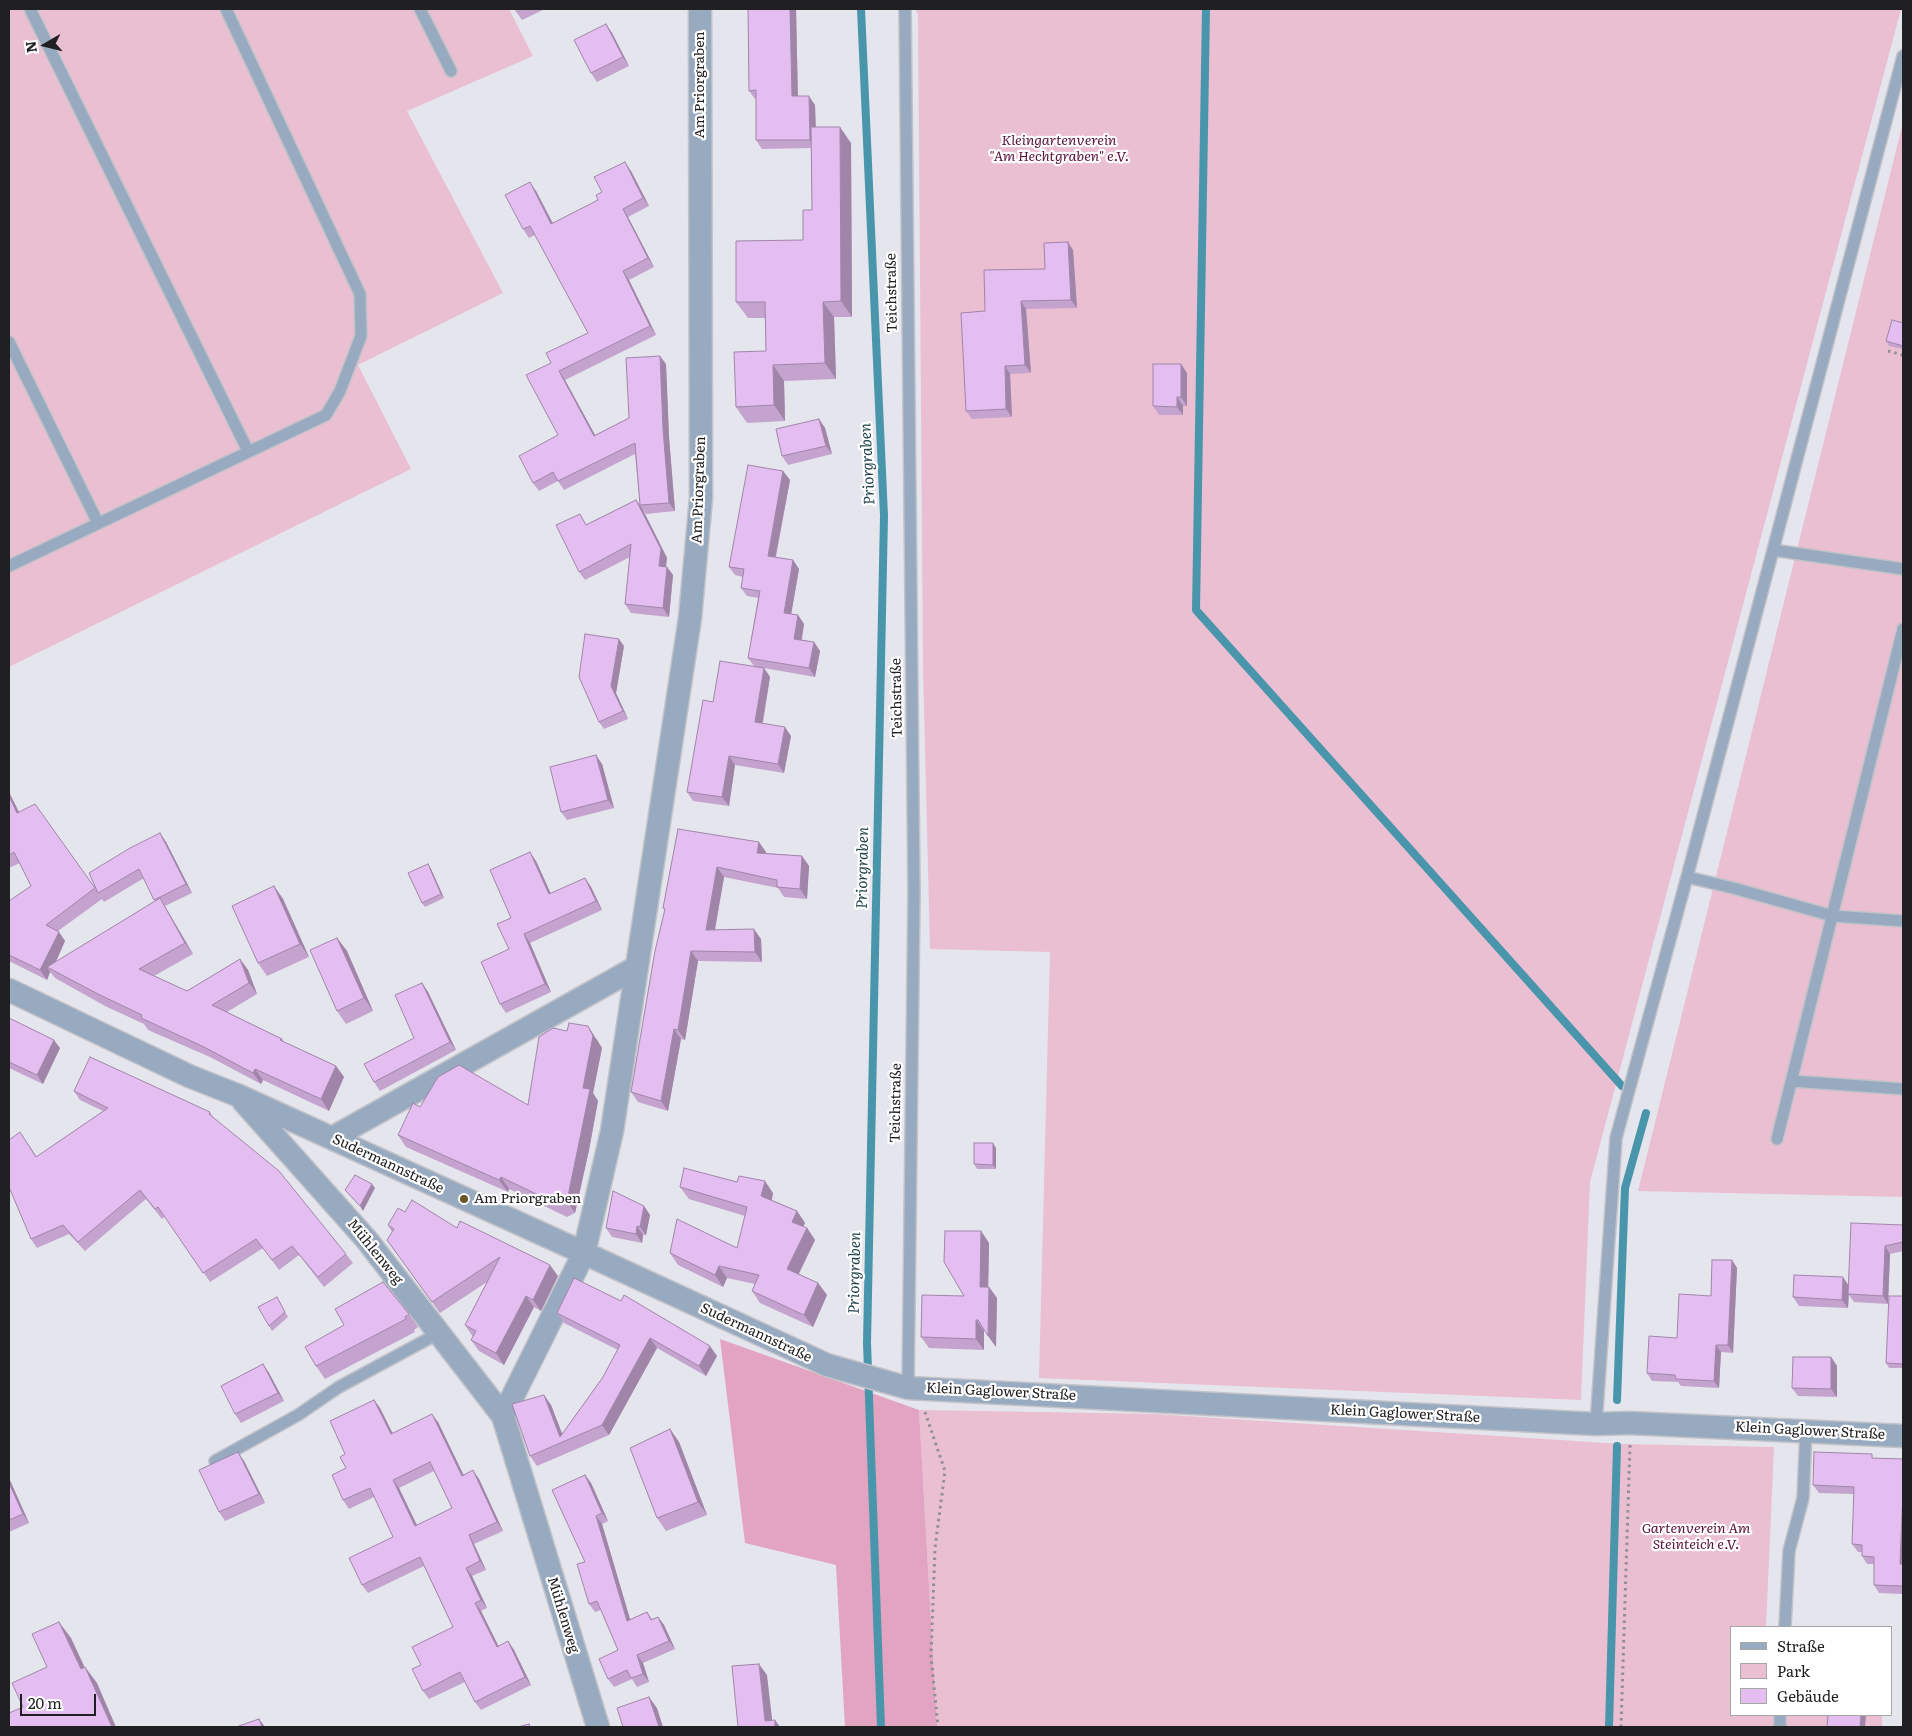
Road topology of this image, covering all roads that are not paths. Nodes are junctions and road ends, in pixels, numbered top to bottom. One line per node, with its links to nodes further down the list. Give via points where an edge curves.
1 (30, 9): 9 (lane)
2 (226, 9): 9 (lane, via 360,294 361,336 340,391 326,416)
3 (420, 9): 7 (lane)
4 (700, 9): 18 (street, Am Priorgraben, via 702,498 690,618)
5 (905, 9): 27 (lane, Teichstraße, via 914,893)
6 (1903, 56): 11 (lane)
7 (451, 71)
8 (9, 342): 10 (lane)
9 (248, 451): 10 (lane)
10 (98, 523): 12 (lane)
11 (1773, 550): 13 (lane); 15 (lane)
12 (9, 566)
13 (1903, 569)
14 (1903, 629): 16 (lane)
15 (1688, 877): 16 (lane); 29 (lane, via 1616,1138)
16 (1833, 916): 17 (lane); 20 (lane)
17 (1903, 921)
18 (637, 967): 23 (street); 25 (street, Am Priorgraben, via 612,1131)
19 (9, 990): 22 (street, Sudermannstraße, via 189,1076)
20 (1792, 1081): 21 (lane); 24 (lane)
21 (1903, 1089)
22 (237, 1095): 23 (street, Sudermannstraße); 26 (street, Mühlenweg, via 366,1238)
23 (332, 1138): 25 (street, Sudermannstraße)
24 (1777, 1139)
25 (584, 1253): 27 (street, Sudermannstraße, via 827,1366); 28 (street)
26 (439, 1333): 28 (street, Mühlenweg); 32 (lane)
27 (912, 1388): 29 (street, Klein Gaglower Straße)
28 (502, 1416): 34 (street, Mühlenweg)
29 (1596, 1424): 30 (street, Klein Gaglower Straße)
30 (1806, 1431): 31 (street, Klein Gaglower Straße); 33 (lane, via 1803,1498 1789,1551)
31 (1903, 1436)
32 (214, 1460)
33 (1785, 1626)
34 (598, 1727)

